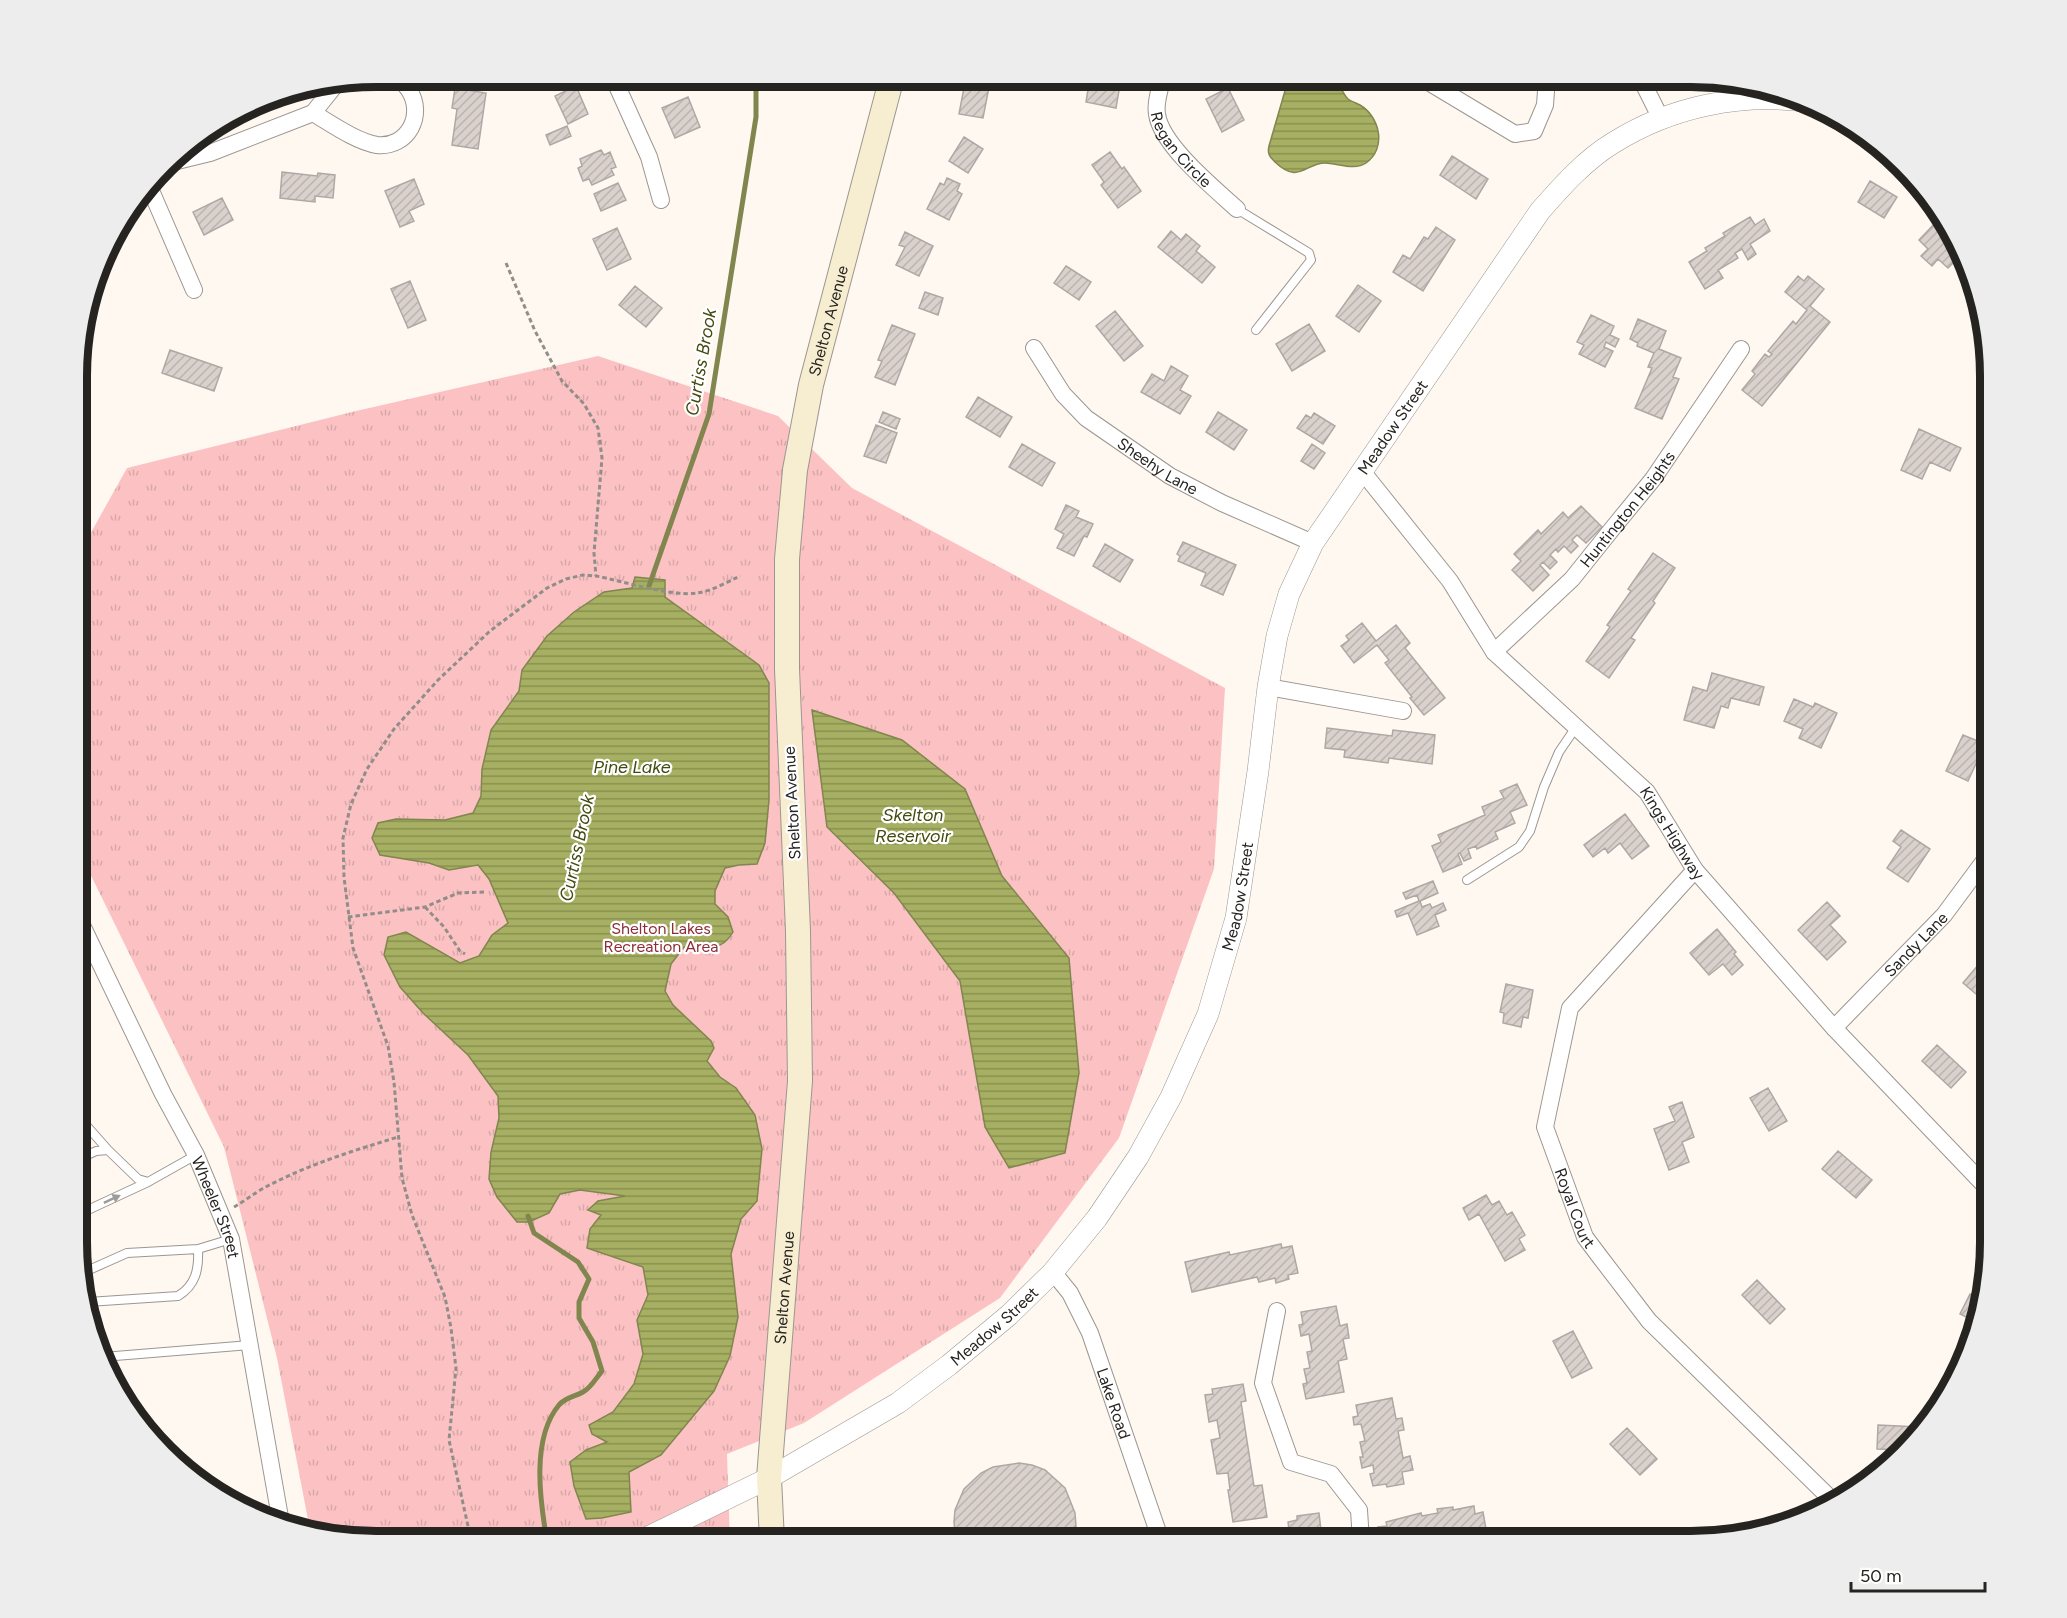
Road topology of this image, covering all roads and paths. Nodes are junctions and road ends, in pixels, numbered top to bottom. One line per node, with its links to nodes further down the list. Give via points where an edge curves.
1 (406, 87): 10 (street, via 415,111 414,124 399,141 378,145 367,142)
2 (618, 87): 14 (street, via 649,157)
3 (889, 87): 55 (main road, Shelton Avenue, via 814,375 791,495 787,669 800,1081)
4 (1161, 87): 15 (street, Regan Circle, via 1156,112 1160,129 1175,149)
5 (1437, 87): 6 (street, via 1515,134 1534,131 1545,105)
6 (1546, 87)
7 (1645, 87): 11 (street)
8 (331, 90): 10 (street)
9 (1774, 99): 11 (street, Meadow Street, via 1703,106)
10 (313, 113): 12 (street)
11 (1661, 119): 21 (street, Meadow Street, via 1612,144 1567,180 1540,211)
12 (185, 159)
13 (153, 193): 17 (street)
14 (661, 200)
15 (1237, 209): 18 (lane, via 1309,253 1311,260)
16 (506, 263): 23 (path, via 562,381 584,404 598,428 602,458 594,553)
17 (194, 290)
18 (1256, 330)
19 (1034, 348): 22 (street, Sheehy Lane, via 1063,394 1086,418 1170,476)
20 (1740, 349): 25 (street, Huntington Heights, via 1653,479 1612,530 1572,579)
21 (1362, 471): 22 (street, Meadow Street); 25 (street, Kings Highway, via 1450,581)
22 (1313, 543): 26 (street, Meadow Street, via 1290,594)
23 (596, 576): 24 (path, via 676,593 706,591); 34 (path, via 566,579 547,588 490,631 394,729 367,769 351,804 343,838)
24 (741, 576)
25 (1494, 652): 28 (street, Kings Highway)
26 (1268, 687): 27 (street); 50 (street, Meadow Street, via 1236,918 1208,1014 1171,1097 1138,1157 1097,1218)
27 (1403, 711)
28 (1576, 728): 30 (street, Kings Highway, via 1647,792); 31 (lane, via 1559,752 1530,831 1519,847)
29 (1980, 866): 37 (street, Sandy Lane, via 1944,915)
30 (1695, 870): 37 (street, Kings Highway); 56 (street, Royal Court, via 1570,1008 1545,1127 1585,1237 1649,1321)
31 (1467, 880)
32 (484, 892): 33 (path, via 458,894)
33 (425, 907): 34 (path); 36 (path)
34 (348, 917): 39 (path, via 353,948 388,1046)
35 (87, 936): 42 (street, Wheeler Street)
36 (465, 954)
37 (1834, 1028): 43 (street, Kings Highway)
38 (87, 1126): 40 (lane)
39 (398, 1137): 46 (path, via 294,1174); 58 (path, via 402,1178 412,1215 445,1297 452,1328 456,1368 448,1429)
40 (108, 1150): 41 (lane); 44 (lane, via 138,1179)
41 (87, 1155)
42 (196, 1155): 44 (lane); 46 (street, Wheeler Street)
43 (1980, 1181)
44 (147, 1182): 45 (lane, one-way to 44)
45 (87, 1210)
46 (222, 1214): 47 (street, Wheeler Street)
47 (231, 1239): 48 (lane); 53 (street, Wheeler Street)
48 (198, 1249): 49 (lane, via 127,1253); 51 (lane, via 199,1267 193,1282 178,1296)
49 (89, 1271)
50 (1053, 1272): 55 (street, Meadow Street, via 1009,1316 898,1403); 61 (street, Lake Road, via 1070,1293 1090,1333)
51 (94, 1302)
52 (1277, 1311): 62 (street, via 1263,1383 1291,1462 1330,1474 1359,1510)
53 (250, 1344): 54 (lane); 57 (street, Wheeler Street)
54 (111, 1356)
55 (769, 1478): 59 (street, Meadow Street); 60 (main road, Shelton Avenue)
56 (1827, 1497)
57 (280, 1515)
58 (468, 1531)
59 (660, 1531)
60 (772, 1531)
61 (1158, 1531)
62 (1360, 1531)

